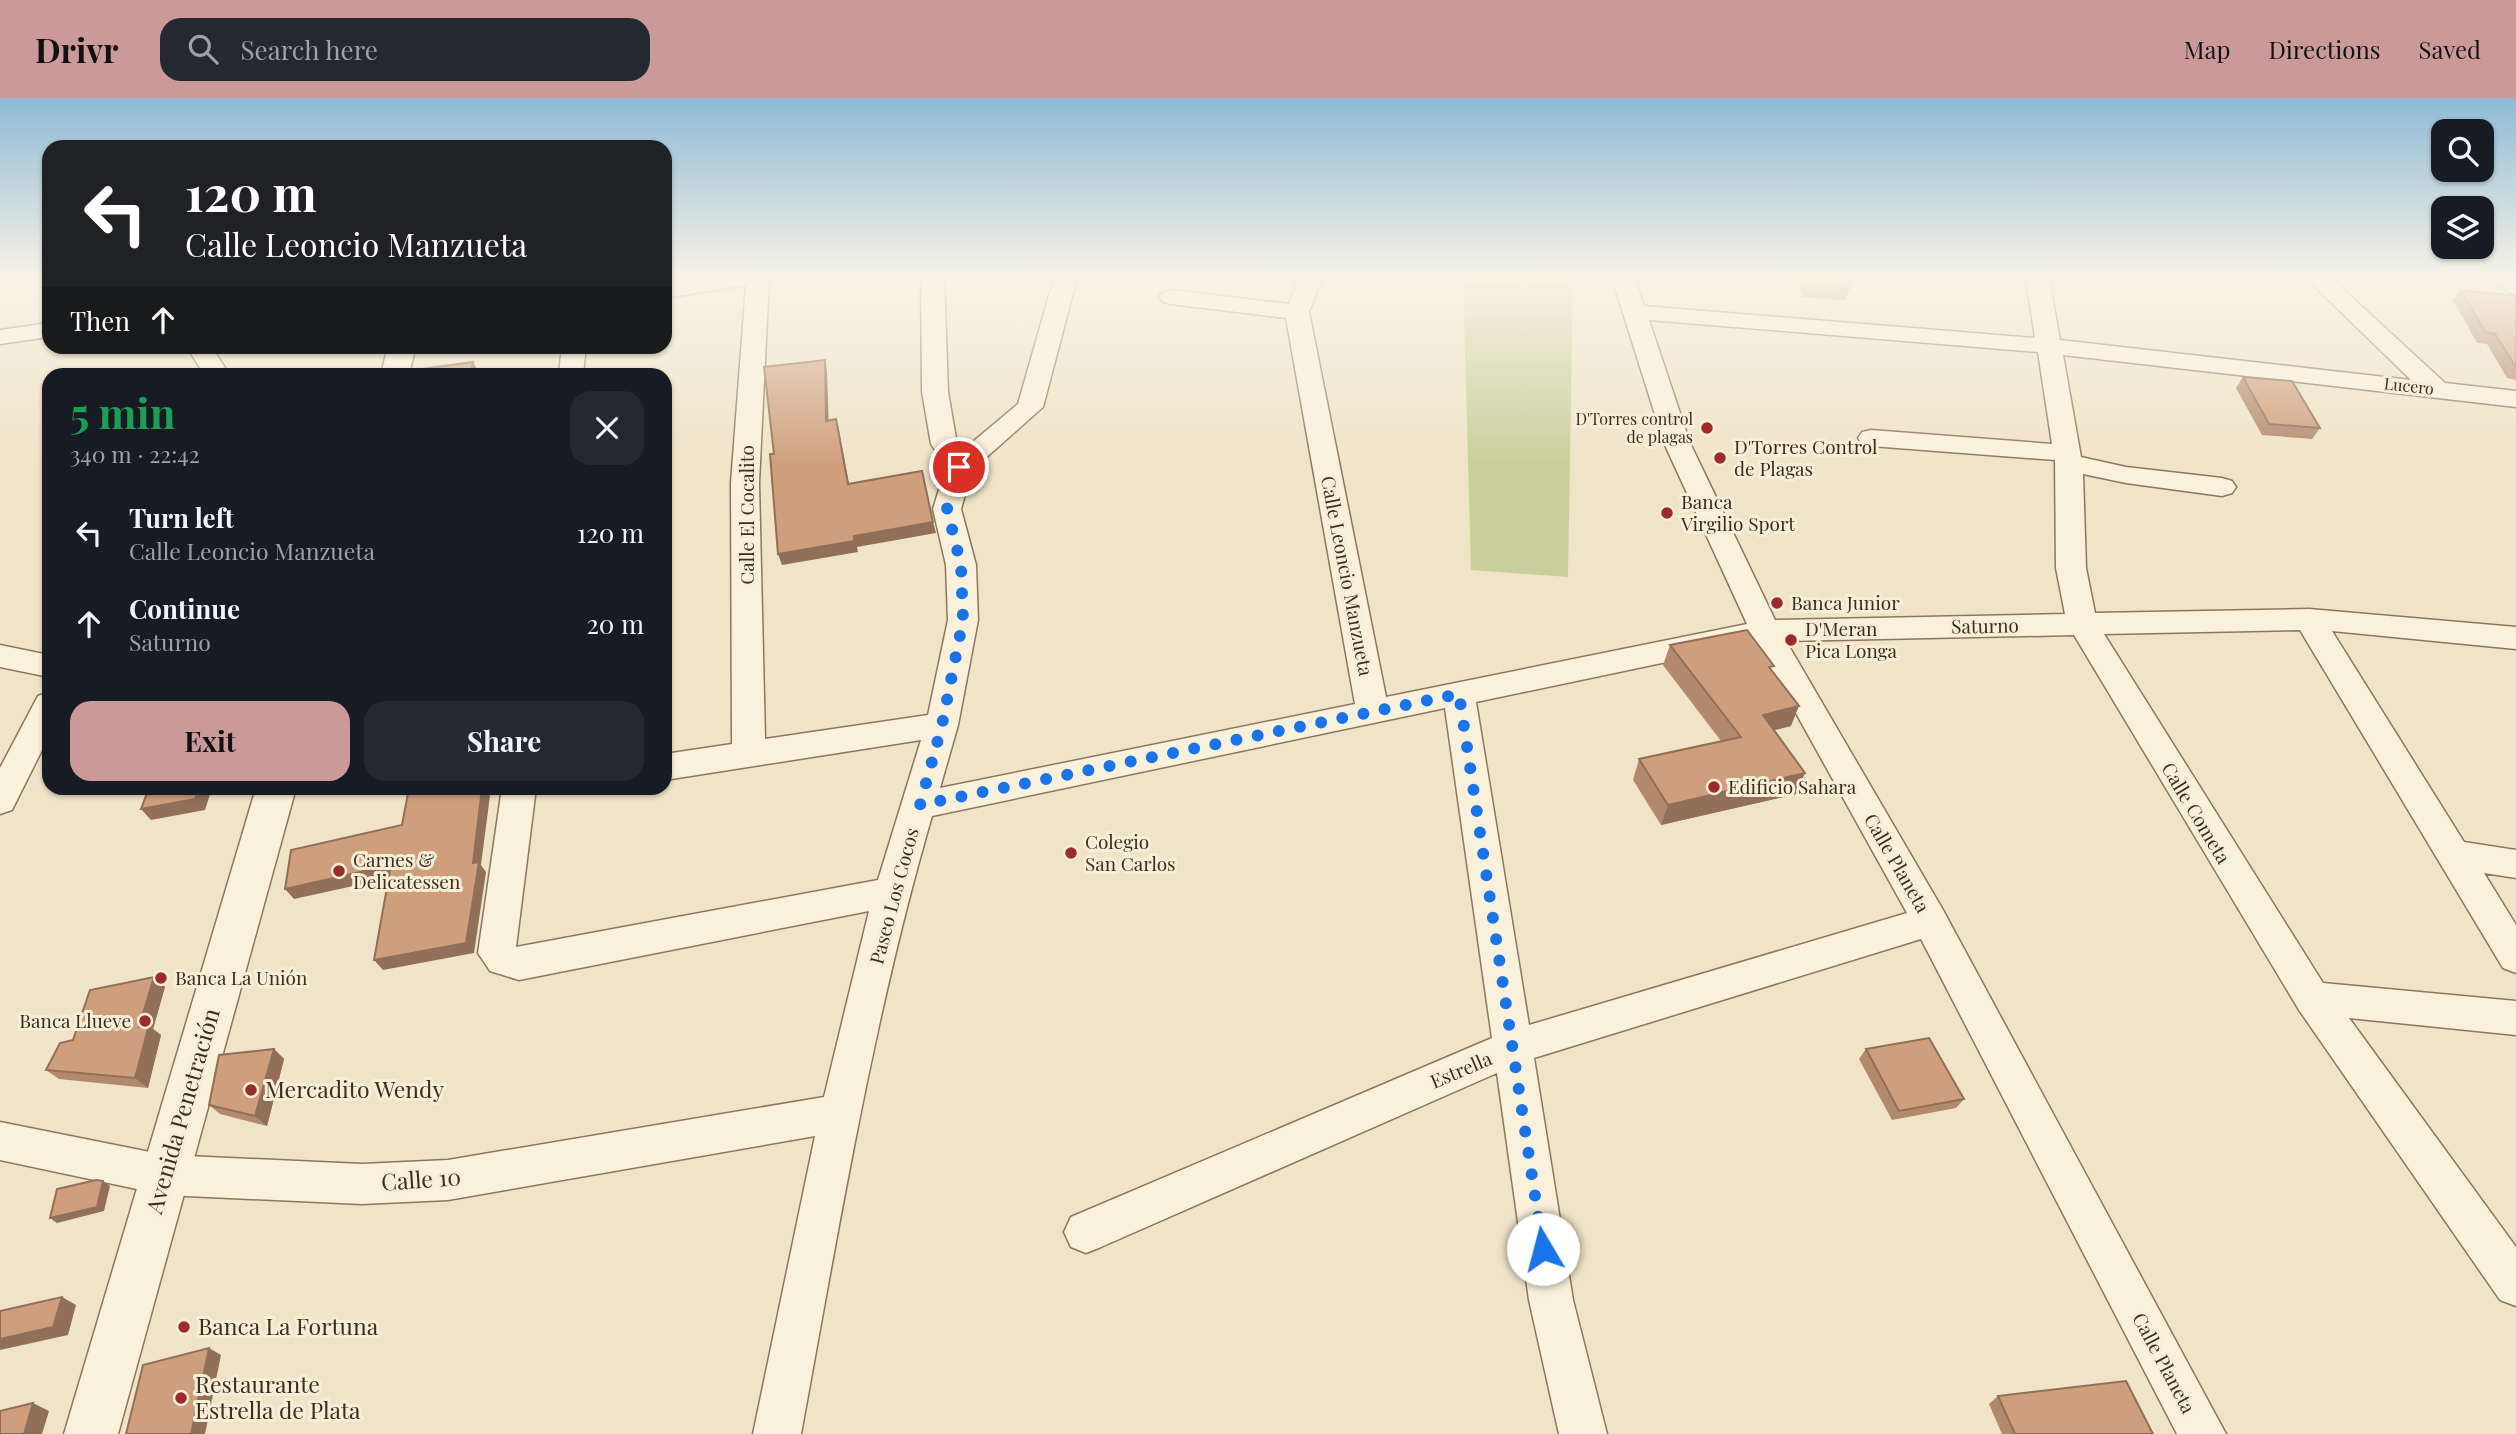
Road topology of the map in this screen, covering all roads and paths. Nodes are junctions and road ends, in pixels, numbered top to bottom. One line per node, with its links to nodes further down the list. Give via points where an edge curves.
1 (754, 340): 26 (street, Calle El Cocalito, via 745,483)
2 (934, 340): 14 (street, via 935,392 944,444)
3 (1049, 340): 14 (street, via 1030,407)
4 (1302, 340): 23 (street, Calle Leoncio Manzueta)
5 (1643, 340): 18 (street, Calle Planeta, via 1677,443)
6 (1980, 340): 9 (street, Lucero)
7 (2048, 340): 9 (street, Calle Cometa)
8 (2383, 340): 10 (street)
9 (2049, 346): 10 (street, Lucero); 13 (street, Calle Cometa)
10 (2436, 389): 11 (street, Lucero)
11 (2516, 399)
12 (1871, 438): 13 (street)
13 (2068, 458): 15 (street, via 2126,475); 17 (street, Calle Cometa, via 2071,568)
14 (959, 467): 25 (street, Paseo Los Cocos, via 947,509 961,565 963,620)
15 (2222, 487)
16 (2309, 620): 17 (street, Saturno); 19 (street, Saturno); 32 (street)
17 (2082, 624): 18 (street, Saturno); 37 (street, Calle Cometa)
18 (1765, 631): 22 (street, Saturno); 35 (street, Calle Planeta)
19 (2516, 638)
20 (0, 656): 21 (street)
21 (42, 665)
22 (1459, 694): 23 (street); 39 (street)
23 (1373, 712): 31 (street)
24 (42, 718): 30 (street)
25 (942, 725): 26 (street); 31 (street, Paseo Los Cocos)
26 (749, 752): 27 (street)
27 (672, 766)
28 (273, 795): 42 (street, Avenida Penetración)
29 (527, 795): 34 (street, via 497,953 503,960 519,964)
30 (0, 801)
31 (920, 805): 34 (street, Paseo Los Cocos)
32 (2454, 855): 33 (street); 36 (street)
33 (2516, 864)
34 (892, 892): 40 (street, Paseo Los Cocos)
35 (1930, 921): 39 (street, Estrella); 48 (street, Calle Planeta)
36 (2516, 957)
37 (2312, 998): 38 (street); 44 (street, Calle Cometa)
38 (2516, 1018)
39 (1513, 1047): 43 (street, Estrella); 47 (street, via 1551,1300)
40 (840, 1113): 42 (street, Calle 10, via 448,1180 362,1184); 46 (street, Paseo Los Cocos)
41 (0, 1141): 42 (street, Calle 10)
42 (165, 1175): 45 (street, Avenida Penetración)
43 (1086, 1232)
44 (2516, 1284)
45 (91, 1434)
46 (777, 1434)
47 (1583, 1434)
48 (2203, 1434)

